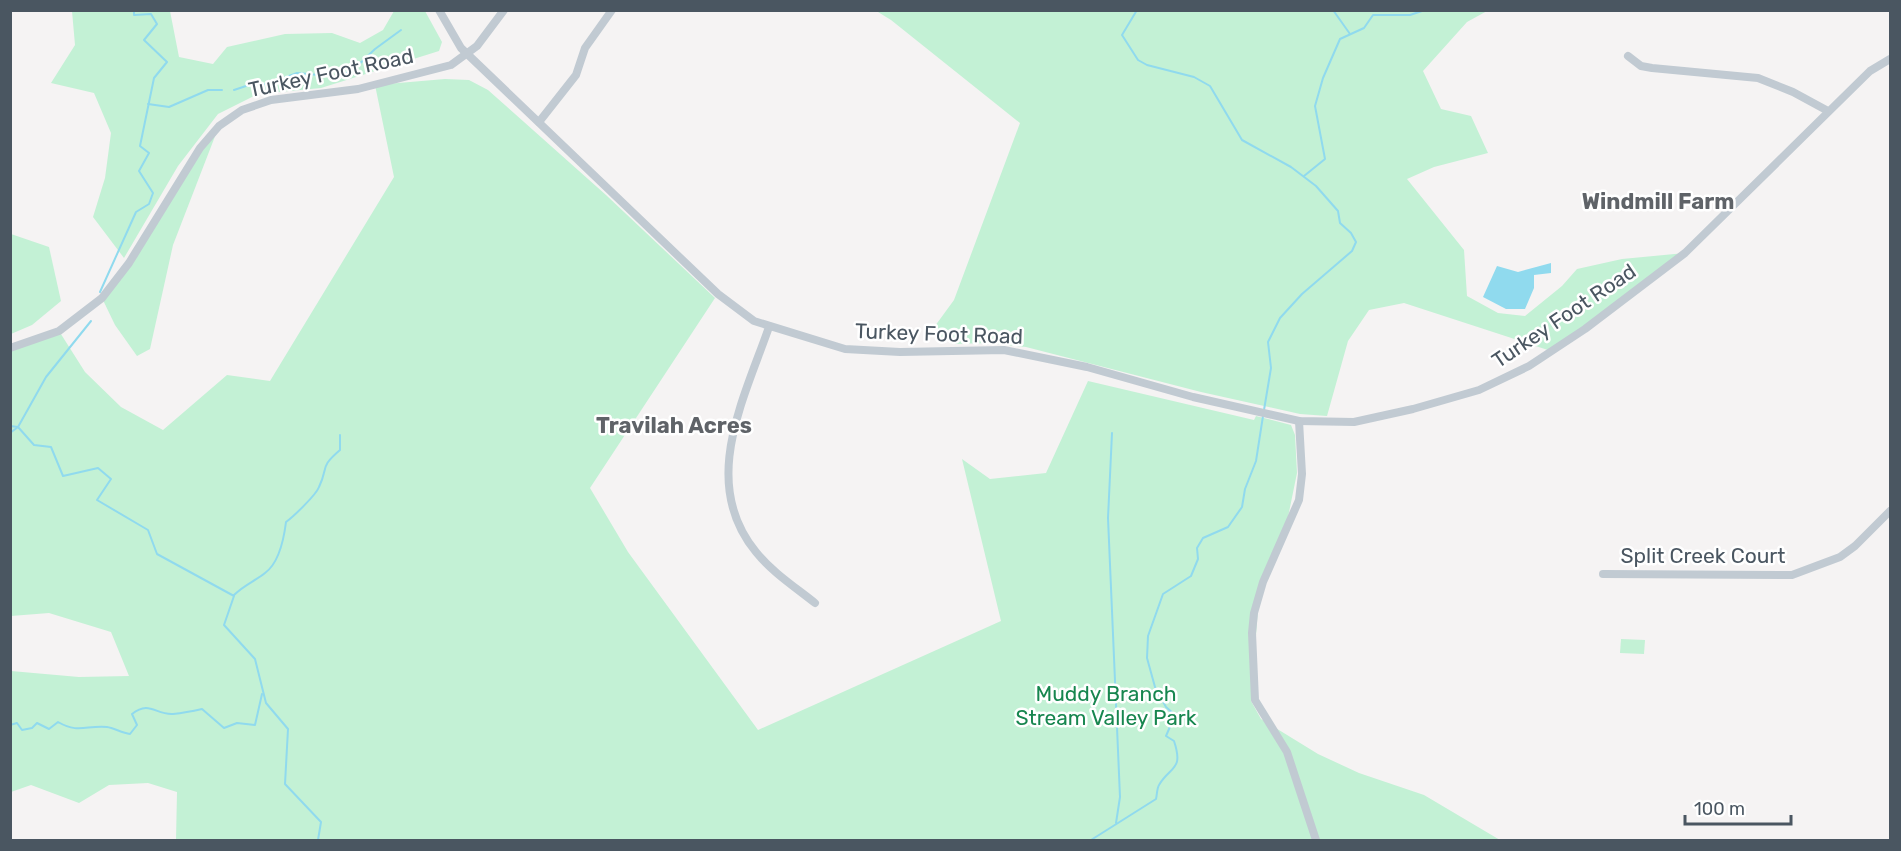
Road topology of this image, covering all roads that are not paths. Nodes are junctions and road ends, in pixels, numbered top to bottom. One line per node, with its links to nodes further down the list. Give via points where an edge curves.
1 (439, 10): 4 (street)
2 (504, 10): 4 (street)
3 (612, 10): 8 (street, via 585,48 576,75)
4 (468, 54): 8 (street, Turkey Foot Road); 10 (street, Turkey Foot Road, via 451,66 358,89 286,97 242,110 219,126 200,148 129,263 102,298 59,331)
5 (1628, 56): 7 (street, via 1641,66 1652,68 1758,78)
6 (1890, 59): 7 (street, Turkey Foot Road, via 1870,71)
7 (1828, 111): 11 (street, Turkey Foot Road, via 1672,264 1528,366 1479,390 1413,410 1354,422)
8 (539, 122): 9 (street, Turkey Foot Road, via 718,294 741,313)
9 (769, 327): 11 (street, Turkey Foot Road, via 860,351 1004,350 1032,354); 14 (street, via 734,428 728,453 728,488 738,524 756,553)
10 (10, 348)
11 (1299, 421): 15 (street, via 1299,500 1263,582 1252,633 1255,700 1287,753)
12 (1890, 511): 13 (street, Split Creek Court, via 1840,557 1792,575)
13 (1603, 574)
14 (815, 603)
15 (1316, 840)

